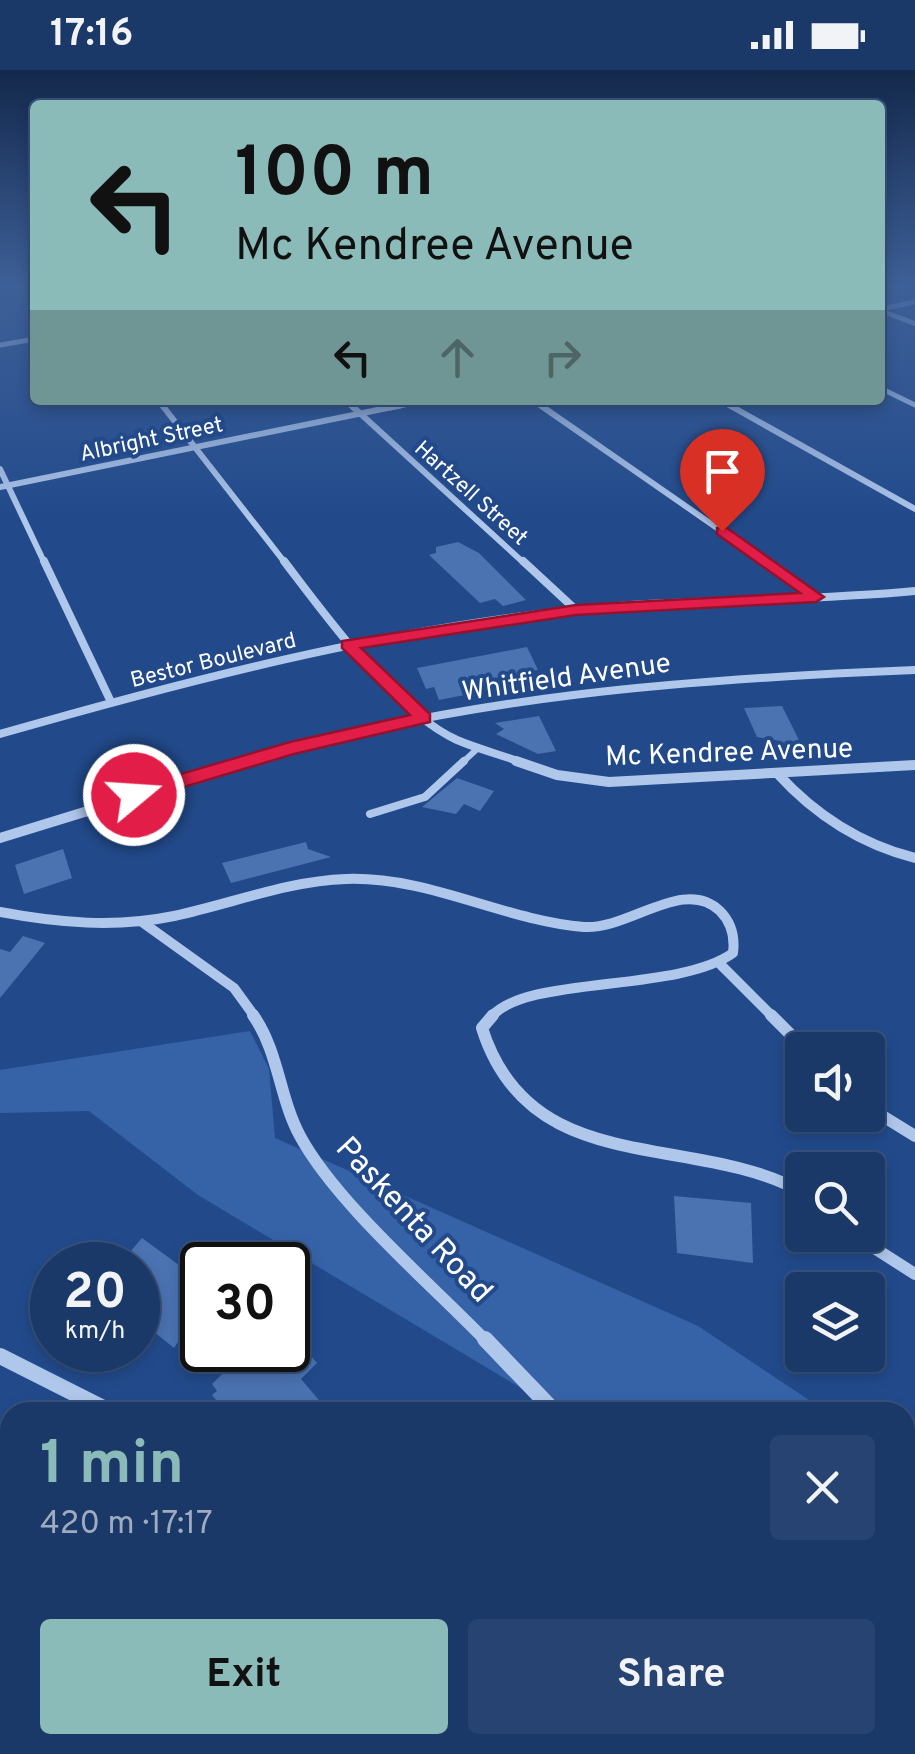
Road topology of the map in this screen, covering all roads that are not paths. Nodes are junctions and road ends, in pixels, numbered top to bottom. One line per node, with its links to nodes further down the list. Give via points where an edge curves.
1 (885, 390): 2 (street)
2 (915, 404)
3 (162, 405): 9 (street, Mc Kendree Avenue)
4 (350, 405): 8 (street, Hartzell Street)
5 (403, 405): 8 (street, Albright Street)
6 (540, 405): 14 (street)
7 (729, 405): 12 (street)
8 (360, 414): 9 (street, Albright Street); 15 (street, Hartzell Street)
9 (195, 447): 11 (street, Albright Street); 16 (street, Mc Kendree Avenue)
10 (0, 469): 11 (street)
11 (4, 486): 18 (street)
12 (915, 509)
13 (915, 591): 14 (street, Bestor Boulevard)
14 (816, 597): 15 (street, Bestor Boulevard)
15 (576, 610): 16 (street, Bestor Boulevard)
16 (348, 644): 18 (street, Bestor Boulevard); 19 (street, Mc Kendree Avenue)
17 (915, 670): 19 (street, Whitfield Avenue, via 585,691)
18 (111, 702): 20 (street, Bestor Boulevard)
19 (424, 718): 21 (street, Mc Kendree Avenue); 25 (street, Whitfield Avenue, via 272,753)
20 (0, 734)
21 (477, 748): 23 (street, Mc Kendree Avenue, via 557,775 608,782); 24 (lane, via 425,797)
22 (915, 765): 23 (street, Mc Kendree Avenue)
23 (777, 774): 26 (street, via 800,800 852,834)
24 (370, 814)
25 (0, 838)
26 (915, 858)
27 (0, 912): 28 (street, via 47,921)
28 (141, 922): 29 (street, via 302,882 373,878 584,927 618,927 690,898 732,922 733,953); 38 (street, Paskenta Road, via 234,988 270,1039 299,1134 329,1178)
29 (719, 963): 30 (street); 33 (street, via 526,998 497,1010 482,1028 487,1054 515,1092 600,1140)
30 (788, 1032)
31 (885, 1117): 32 (street)
32 (915, 1136)
33 (785, 1181)
34 (881, 1252): 35 (street)
35 (915, 1274)
36 (0, 1356): 37 (street)
37 (91, 1402)
38 (545, 1402)

